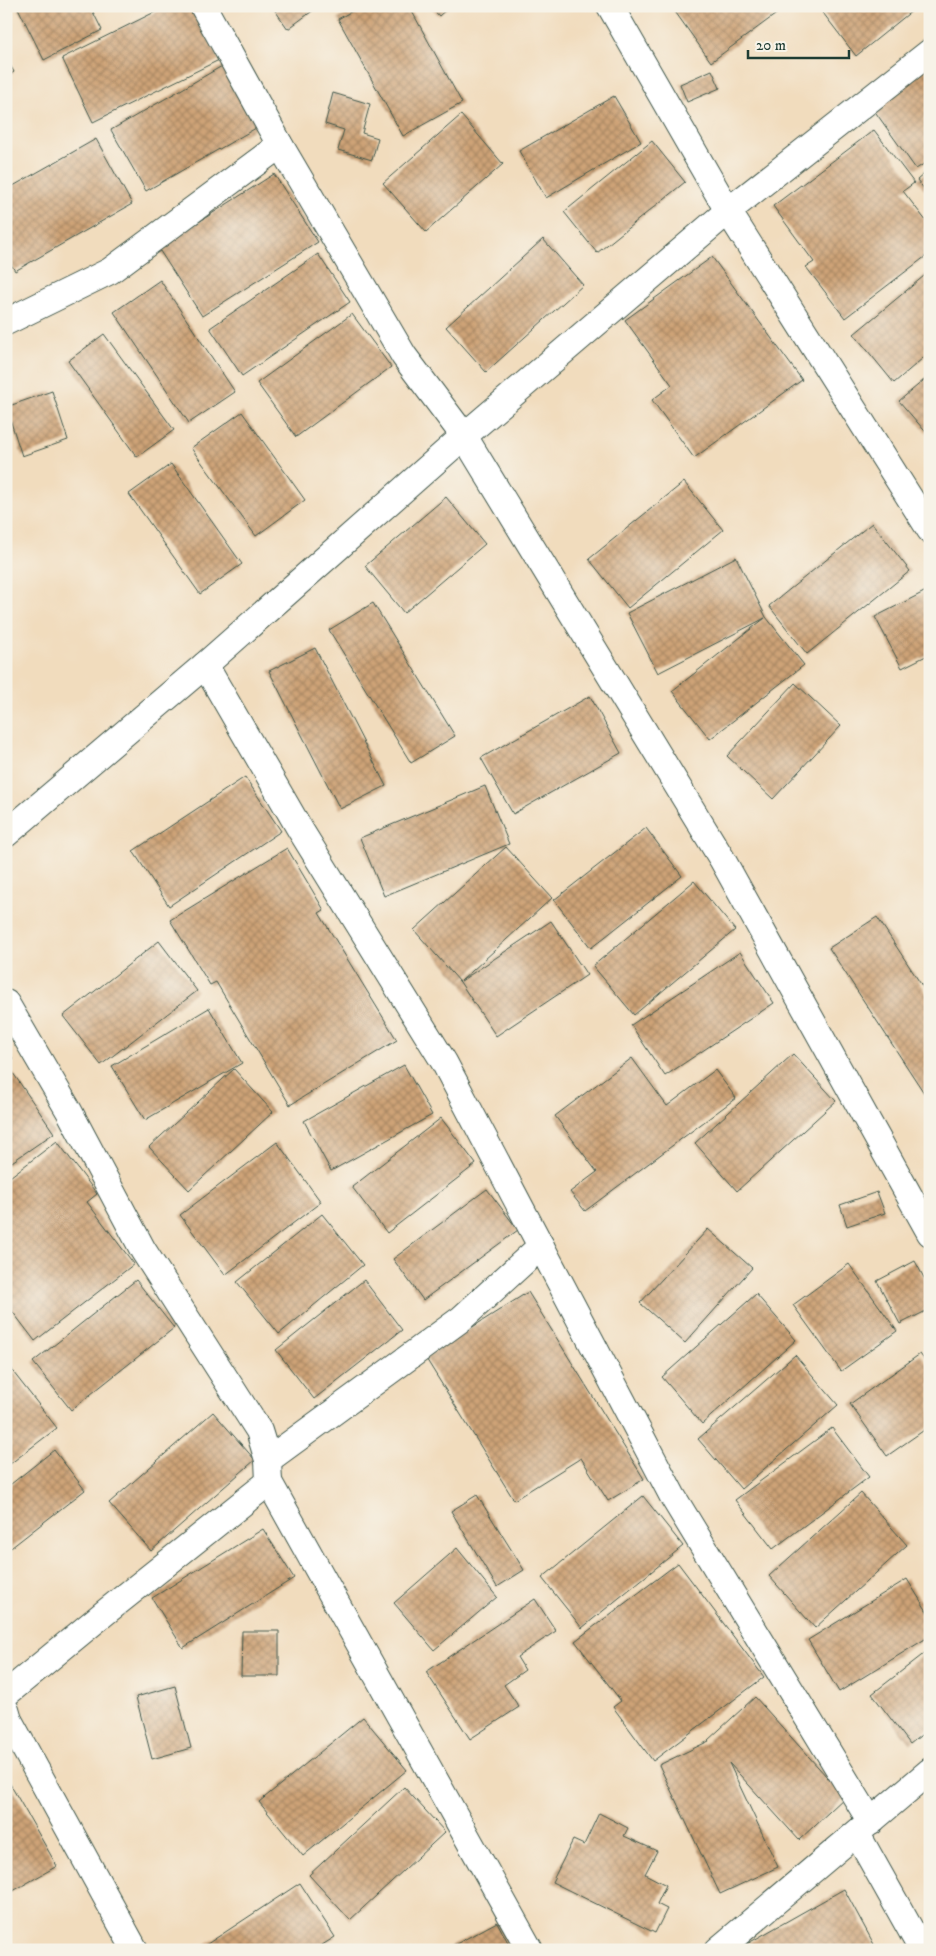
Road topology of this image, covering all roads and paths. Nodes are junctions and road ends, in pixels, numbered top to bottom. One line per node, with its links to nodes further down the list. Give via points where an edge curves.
1 (204, 6): 4 (street)
2 (610, 6): 5 (street)
3 (930, 52): 5 (street)
4 (280, 145): 6 (street, via 110,271); 7 (street, via 404,356)
5 (728, 211): 7 (street); 8 (street)
6 (6, 322)
7 (464, 436): 9 (street); 12 (street, via 722,859)
8 (930, 530)
9 (205, 665): 10 (street); 13 (street, via 301,831 444,1062)
10 (6, 834)
11 (6, 1003): 14 (street, via 69,1111 143,1250 259,1431)
12 (930, 1233)
13 (542, 1246): 14 (street, via 461,1319); 18 (street, via 673,1497)
14 (268, 1471): 15 (street); 20 (street)
15 (6, 1694)
16 (6, 1710): 19 (street)
17 (930, 1771): 18 (street)
18 (864, 1828): 21 (street); 22 (street)
19 (135, 1950)
20 (530, 1950)
21 (718, 1950)
22 (922, 1950)

